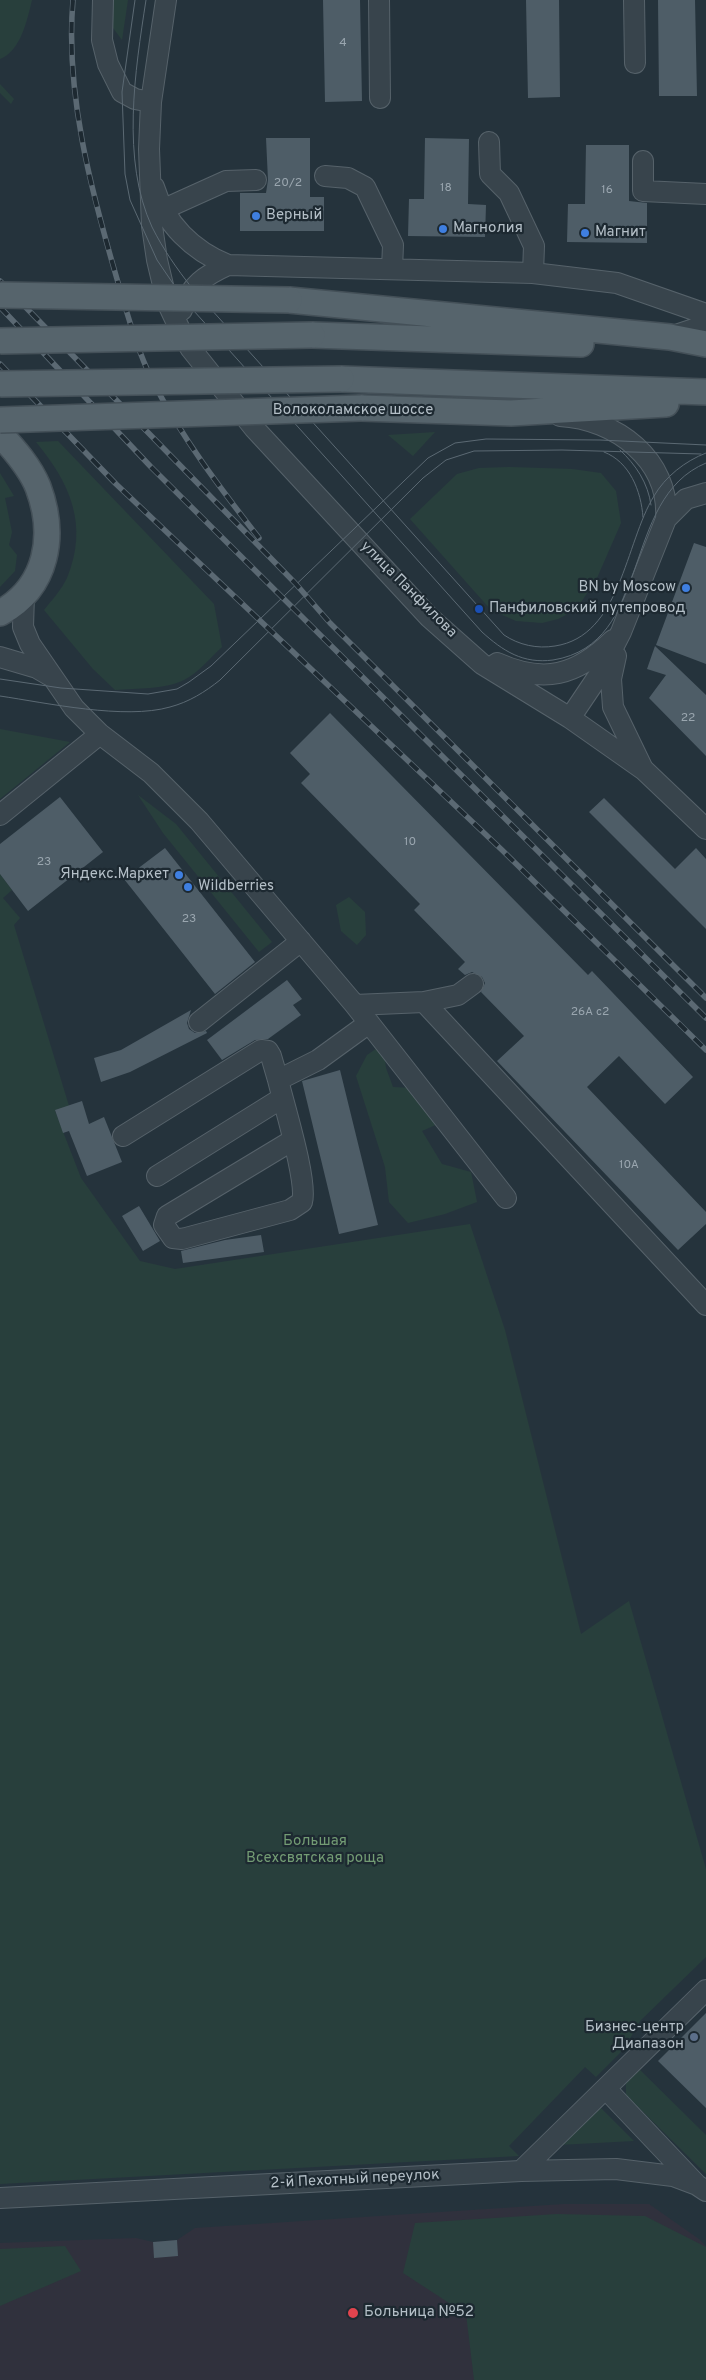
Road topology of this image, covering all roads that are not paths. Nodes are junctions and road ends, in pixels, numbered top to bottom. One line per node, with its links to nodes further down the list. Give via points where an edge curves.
1 (103, 0): 7 (street, via 102,40 108,64 122,92)
2 (166, 0): 7 (street, улица Панфилова)
3 (379, 0): 6 (street)
4 (634, 0): 5 (street)
5 (635, 63)
6 (380, 98)
7 (151, 102): 10 (street, улица Панфилова)
8 (490, 142): 17 (street, via 490,174 509,192 534,246)
9 (643, 161): 13 (street, via 643,192)
10 (150, 173): 14 (street); 23 (street, улица Панфилова, via 157,260 167,302)
11 (325, 176): 16 (street, via 348,178 365,187 393,245)
12 (256, 180): 14 (street, via 226,181)
13 (706, 194)
14 (164, 209): 15 (street, via 188,242)
15 (228, 265): 16 (street); 23 (street, via 192,288 181,313)
16 (392, 269): 17 (street)
17 (533, 273): 19 (street, via 617,283)
18 (0, 296): 21 (main road, bridge, via 289,300)
19 (706, 314)
20 (706, 325): 21 (street)
21 (670, 337): 24 (main road)
22 (0, 341): 25 (main road, bridge, via 312,335)
23 (186, 341): 37 (street, улица Панфилова, via 260,435 429,617)
24 (706, 344)
25 (706, 350)
26 (0, 384): 27 (main road, Волоколамское шоссе, bridge, via 341,379)
27 (706, 392)
28 (706, 402): 29 (main road, Волоколамское шоссе)
29 (511, 413): 30 (main road, Волоколамское шоссе, bridge, via 361,408); 33 (street, via 565,416 598,424 629,441 647,459 663,484)
30 (0, 420)
31 (0, 434): 34 (main road, via 16,451 37,486 46,515 48,539 44,564)
32 (706, 492): 33 (street, via 686,499)
33 (666, 519): 36 (street)
34 (24, 595): 35 (main road); 39 (street, via 23,627)
35 (0, 614)
36 (621, 632): 37 (street, via 576,668 544,676 516,671); 40 (street, via 599,675); 42 (street, via 611,695 618,721)
37 (468, 650): 40 (street, улица Панфилова, via 482,664)
38 (0, 658): 39 (street, via 38,668)
39 (51, 676): 41 (street, via 74,708)
40 (570, 718): 42 (street, улица Панфилова)
41 (100, 734): 43 (street); 45 (street, via 151,774 199,821)
42 (644, 770): 44 (street, улица Панфилова)
43 (0, 815)
44 (706, 829)
45 (302, 941): 48 (street); 49 (street)
46 (473, 984): 47 (street, via 458,995)
47 (424, 1002): 48 (street); 56 (street)
48 (355, 1005): 50 (street)
49 (199, 1022)
50 (369, 1023): 51 (street); 55 (street)
51 (280, 1089): 52 (street, via 271,1056 268,1051 261,1050); 53 (street); 54 (street)
52 (122, 1136)
53 (293, 1140): 53 (street, via 305,1193 297,1206 182,1239 170,1235 164,1225 167,1216)
54 (157, 1176)
55 (506, 1198)
56 (706, 1305)
57 (706, 1990): 58 (street)
58 (606, 2089): 59 (street); 60 (street)
59 (521, 2171): 60 (street, 2-й Пехотный переулок, via 633,2170 673,2176); 61 (street, 2-й Пехотный переулок)
60 (702, 2188)
61 (0, 2198)

